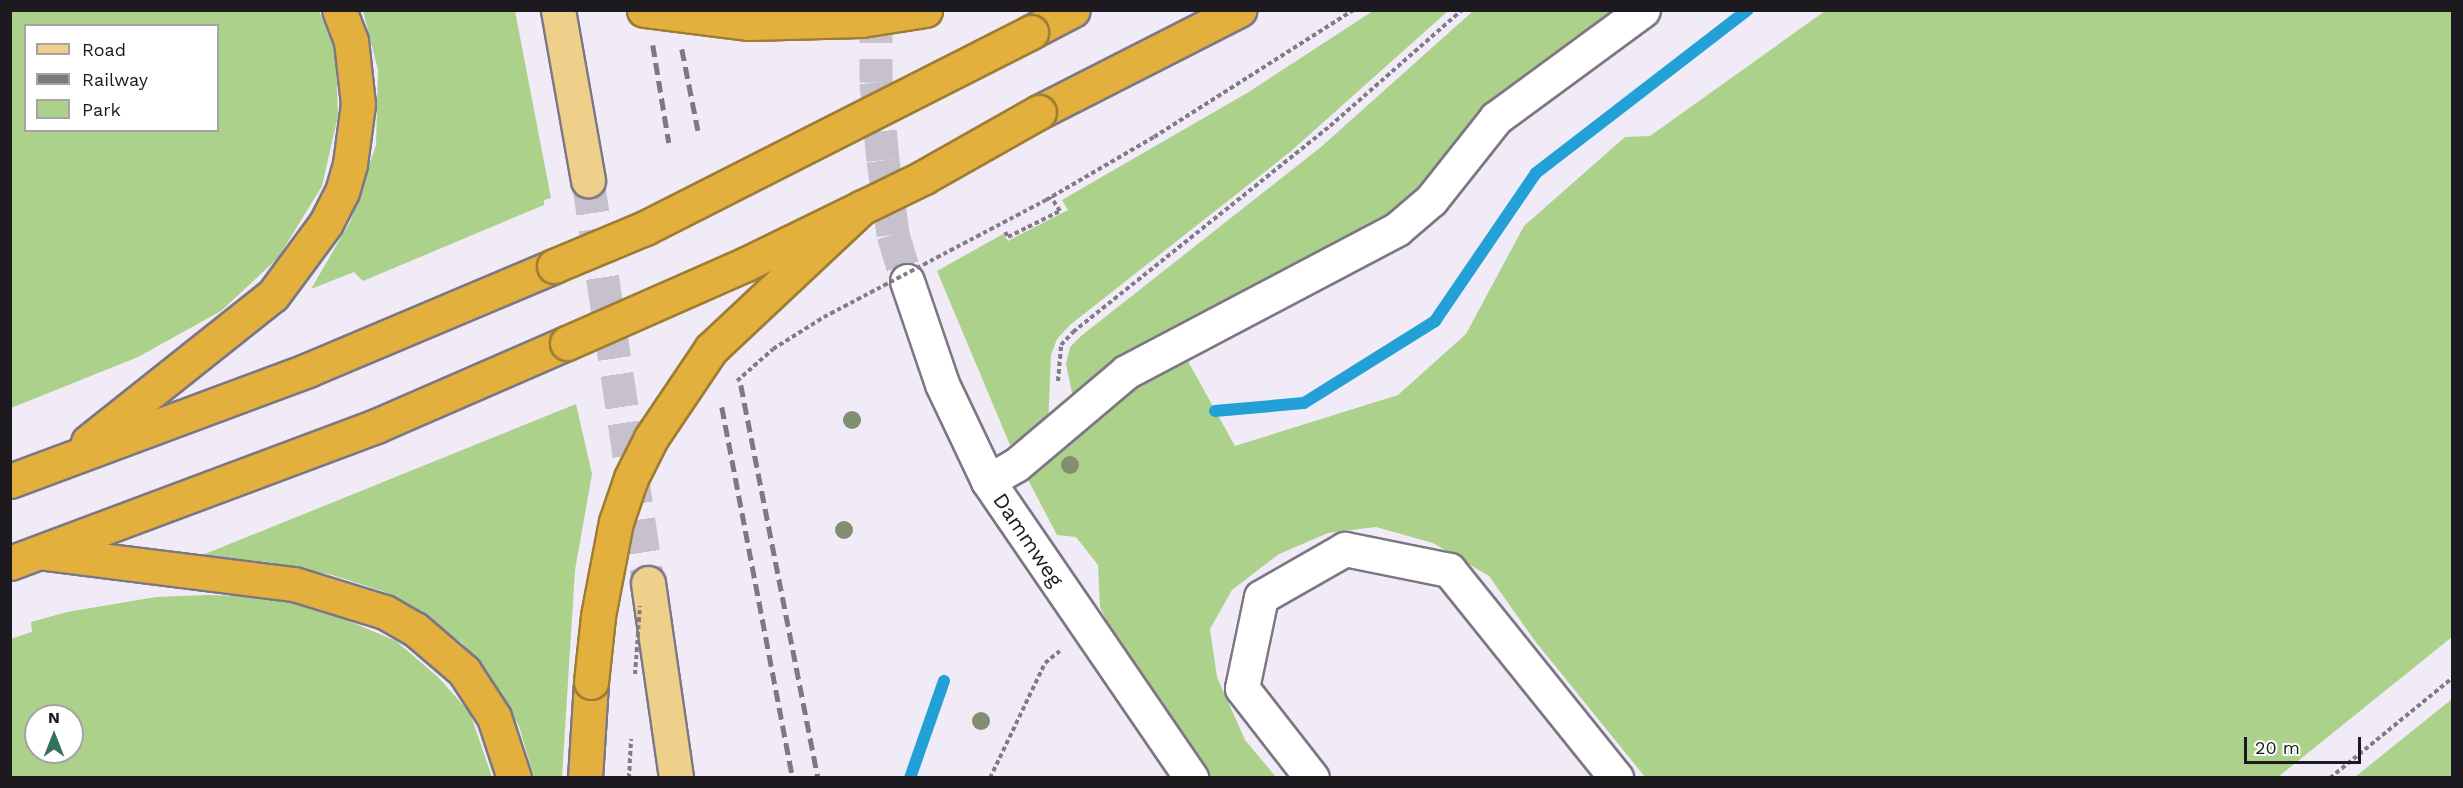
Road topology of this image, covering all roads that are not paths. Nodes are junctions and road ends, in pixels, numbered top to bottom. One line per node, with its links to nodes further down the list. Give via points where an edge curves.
1 (339, 10): 11 (highway, via 351,40 358,104 350,164 342,192 326,223 273,295)
2 (558, 10): 8 (main road)
3 (644, 10): 4 (highway, bridge, via 704,20 811,23)
4 (925, 10)
5 (1073, 10): 11 (highway, bridge, via 645,228 308,370)
6 (1239, 10): 9 (highway, bridge)
7 (1643, 10): 13 (street, via 1496,118 1431,200 1397,229 1126,372 1016,465)
8 (588, 180)
9 (862, 207): 14 (highway, bridge, via 567,344 376,426); 17 (highway, bridge, via 711,349 676,395 631,478 616,522 598,616)
10 (907, 281): 13 (street, Dammweg, via 942,384)
11 (59, 464): 12 (highway)
12 (10, 481)
13 (988, 481): 19 (street, Dammweg)
14 (26, 558): 16 (highway, via 294,584 385,612 441,648 469,677 494,717)
15 (645, 591): 18 (main road)
16 (514, 777)
17 (585, 777)
18 (676, 777)
19 (1191, 777)
20 (1312, 777): 21 (street, via 1242,688 1261,597 1345,549 1449,570)
21 (1616, 777)

